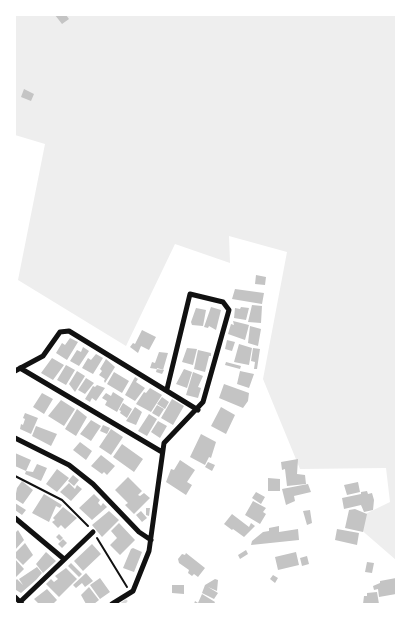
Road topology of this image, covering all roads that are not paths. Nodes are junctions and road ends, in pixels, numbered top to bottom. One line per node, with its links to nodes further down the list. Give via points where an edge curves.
1 (17, 370): 2 (street, via 43,356 60,332 69,331); 5 (street)
2 (167, 389): 3 (street); 3 (street, via 190,294 223,302 229,310)
3 (198, 410): 5 (street, via 164,443)
4 (15, 438): 8 (street, via 69,465)
5 (162, 452): 8 (street)
6 (15, 518): 9 (street)
7 (93, 532): 9 (street)
8 (151, 540): 11 (street, via 133,591)
9 (64, 559): 10 (street)
10 (19, 601)
11 (112, 604)

